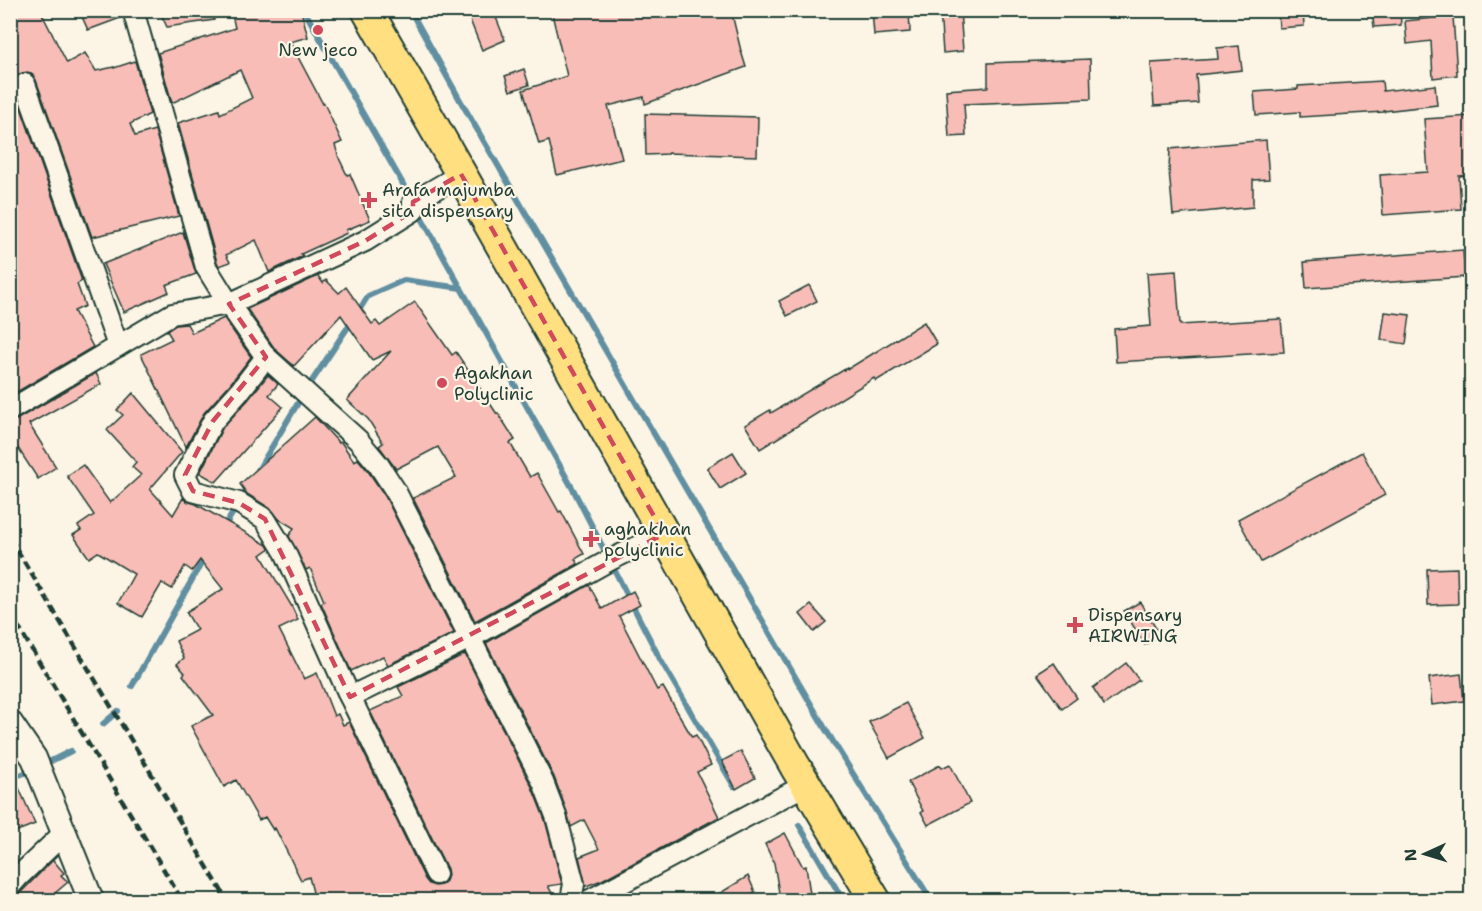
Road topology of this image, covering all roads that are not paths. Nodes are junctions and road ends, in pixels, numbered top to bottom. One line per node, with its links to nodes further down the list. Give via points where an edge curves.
1 (133, 10): 5 (street, via 206,267)
2 (367, 10): 4 (main road)
3 (25, 84): 6 (street)
4 (461, 174): 5 (street, via 413,202 413,211 366,241); 9 (main road)
5 (229, 304): 6 (street, via 172,314); 7 (street)
6 (118, 346): 8 (street)
7 (266, 357): 10 (street, via 358,440 378,464); 11 (street, via 213,421 185,476 194,491 239,503 265,519 285,552)
8 (10, 410)
9 (664, 534): 10 (street); 13 (main road)
10 (470, 638): 11 (street); 18 (street, via 543,782 574,884)
11 (350, 697): 15 (street)
12 (10, 723): 14 (street, via 34,758)
13 (807, 784): 19 (street); 20 (main road)
14 (63, 833): 16 (street); 17 (street)
15 (436, 874)
16 (10, 886)
17 (91, 900)
18 (571, 900)
19 (590, 900)
20 (875, 900)

